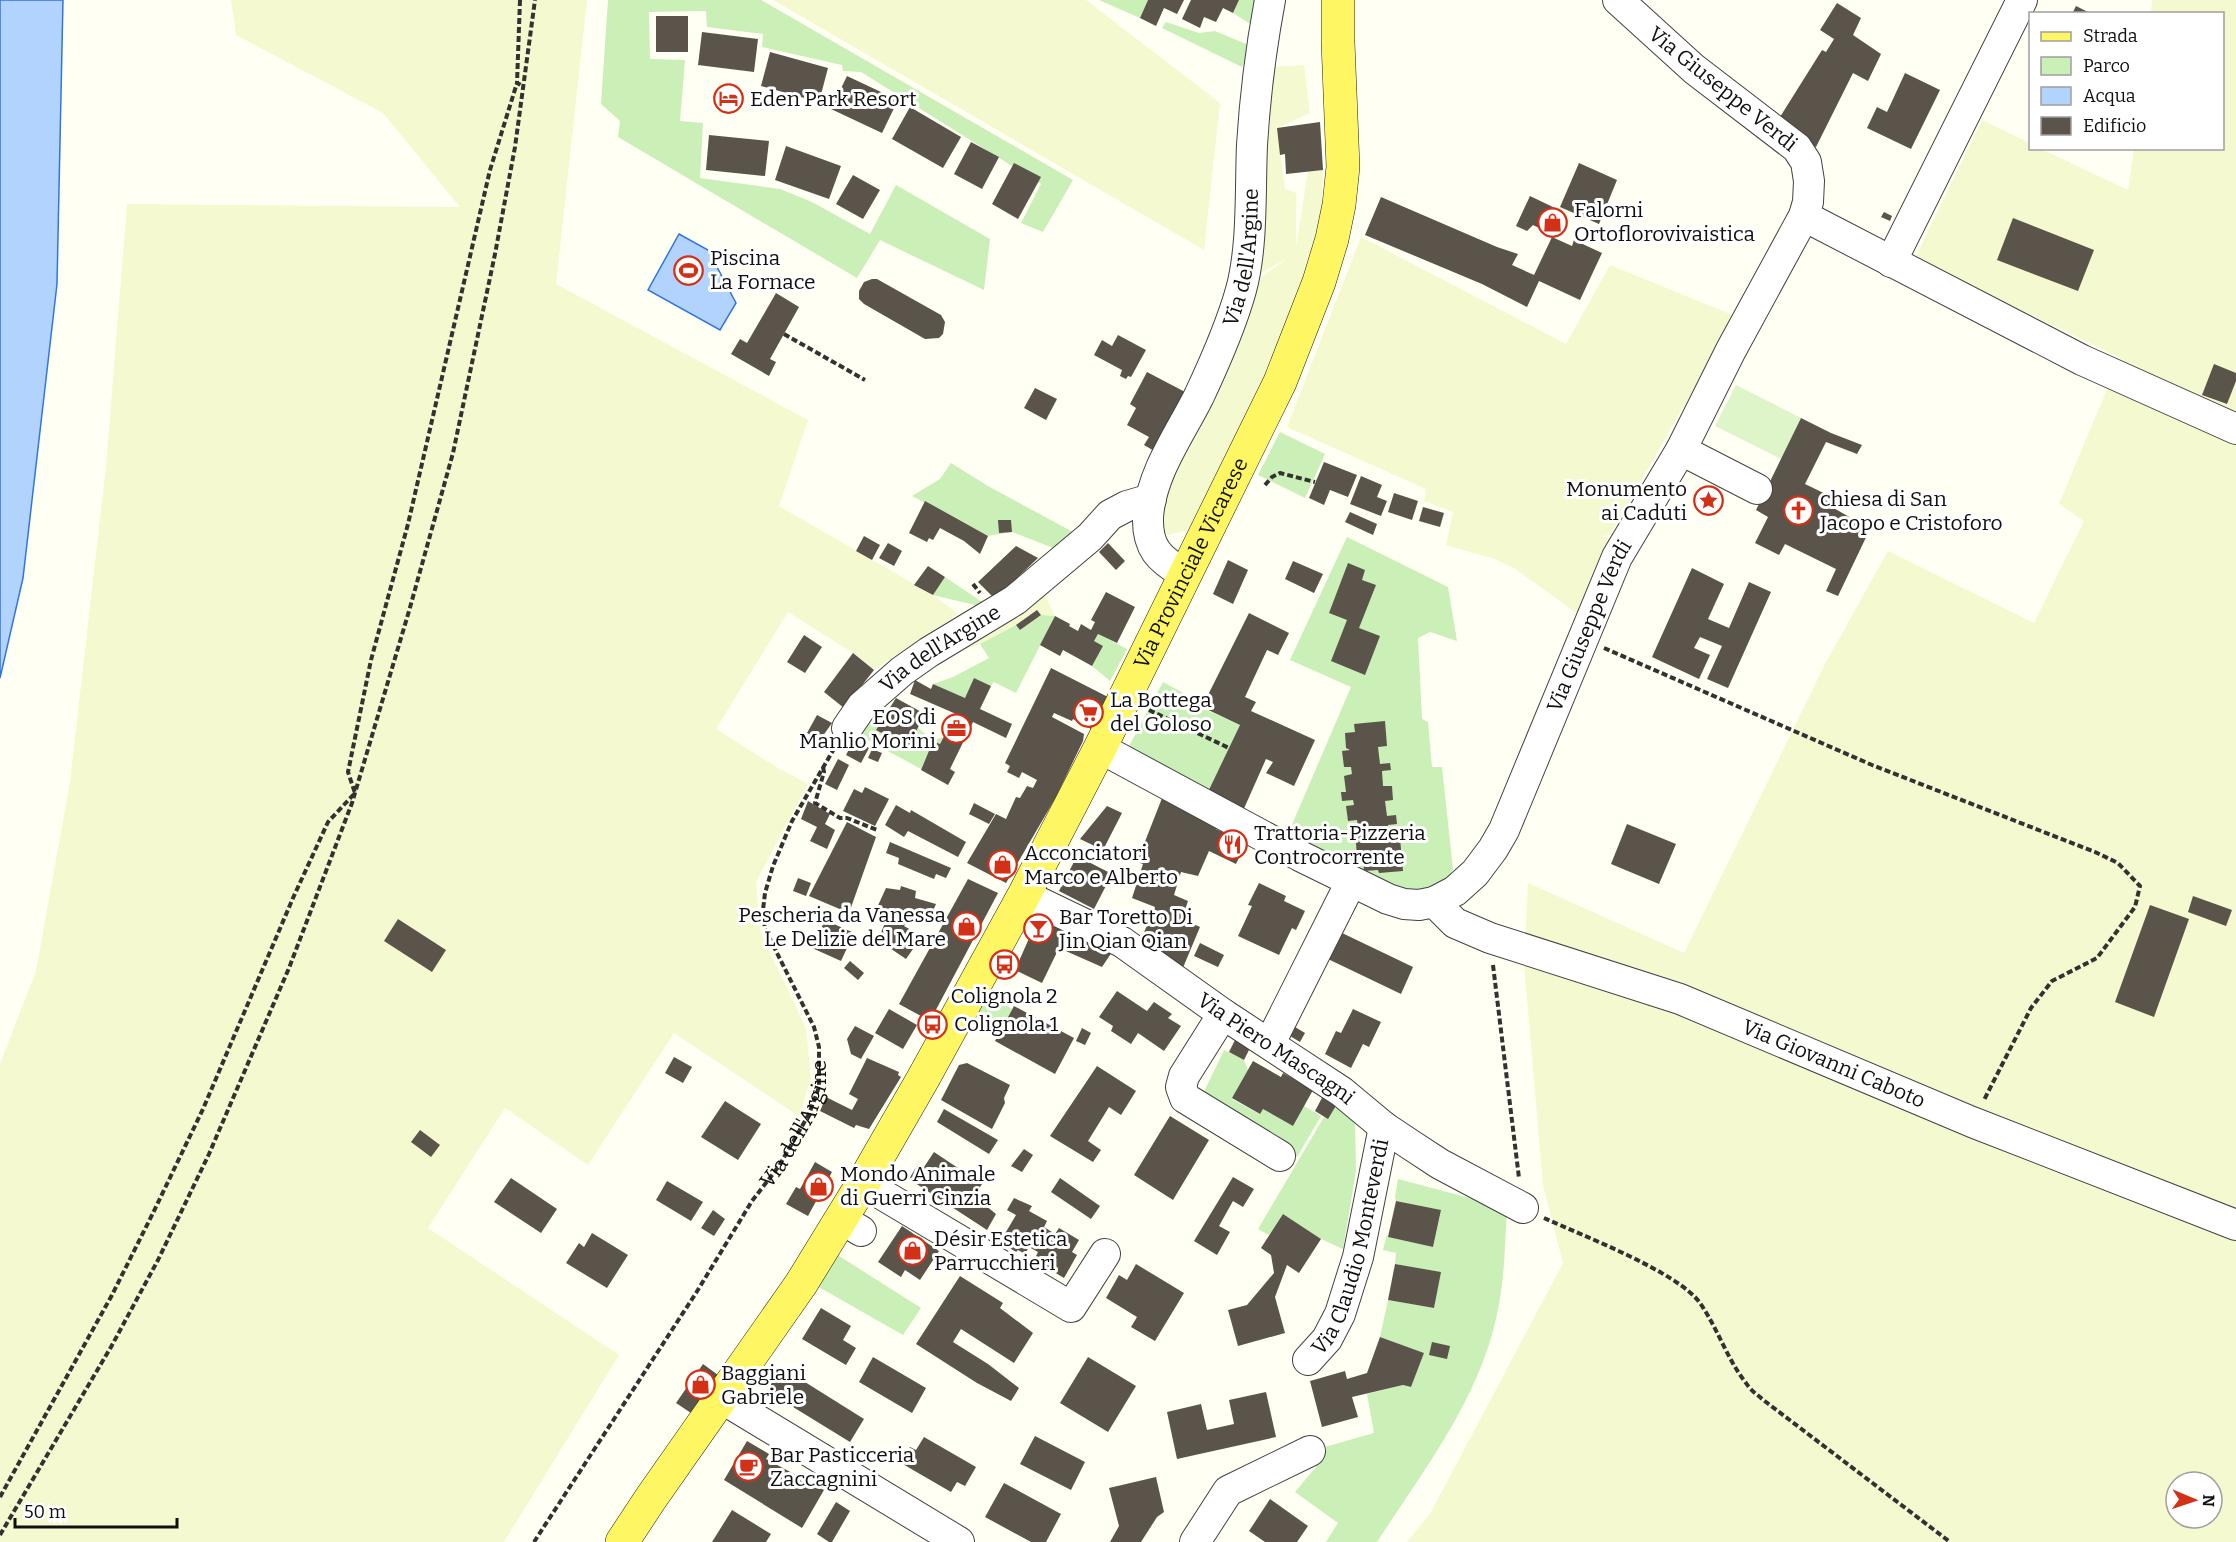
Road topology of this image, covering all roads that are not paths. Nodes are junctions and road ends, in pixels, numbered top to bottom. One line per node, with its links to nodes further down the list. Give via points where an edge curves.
1 (1269, 0): 10 (street, Via dell'Argine, via 1259,62 1251,206 1241,288 1217,356 1163,465)
2 (1338, 0): 11 (main road, Via Provinciale Vicarese, via 1343,167 1332,239 1280,382)
3 (1618, 0): 5 (street, Via Giuseppe Verdi, via 1694,69 1797,148 1806,162 1809,181)
4 (2022, 0): 6 (street)
5 (1804, 216): 6 (street); 8 (street, Via Giuseppe Verdi)
6 (1891, 262): 7 (street, via 2082,360)
7 (2236, 429)
8 (1682, 450): 9 (street); 16 (street, Via Giuseppe Verdi, via 1617,557 1504,830 1475,873 1455,891)
9 (1757, 489)
10 (1151, 499): 11 (street, Via dell'Argine, via 1148,527 1152,546); 12 (street, Via dell'Argine, via 1110,515 1090,537 1002,610 929,651 893,678 862,706)
11 (1184, 574): 13 (main road, Via Provinciale Vicarese)
12 (847, 728)
13 (1100, 748): 14 (street, Via Giuseppe Verdi); 15 (main road, Via Provinciale Vicarese)
14 (1351, 882): 16 (street, Via Giuseppe Verdi, via 1404,904); 18 (street)
15 (1024, 895): 17 (street, Via Piero Mascagni, via 1122,942); 21 (main road, Via Provinciale Vicarese)
16 (1434, 902): 23 (street, Via Giovanni Caboto, via 1455,923 1490,938 1680,999 1972,1122)
17 (1223, 1014): 18 (street, Via Piero Mascagni); 20 (street, via 1184,1076 1181,1087 1185,1098)
18 (1272, 1038): 19 (street, Via Piero Mascagni)
19 (1384, 1127): 22 (street, Via Piero Mascagni, via 1440,1164); 25 (street, Via Claudio Monteverdi, via 1358,1257 1344,1302 1327,1340)
20 (1280, 1156)
21 (863, 1183): 24 (street, via 1071,1307); 26 (main road, Via Provinciale Vicarese, via 851,1225 801,1284)
22 (1523, 1208)
23 (2236, 1225)
24 (1105, 1254)
25 (1308, 1360)
26 (721, 1398): 28 (main road, Via Provinciale Vicarese); 29 (street)
27 (1310, 1452): 30 (street, via 1228,1491)
28 (622, 1542)
29 (959, 1542)
30 (1195, 1542)

